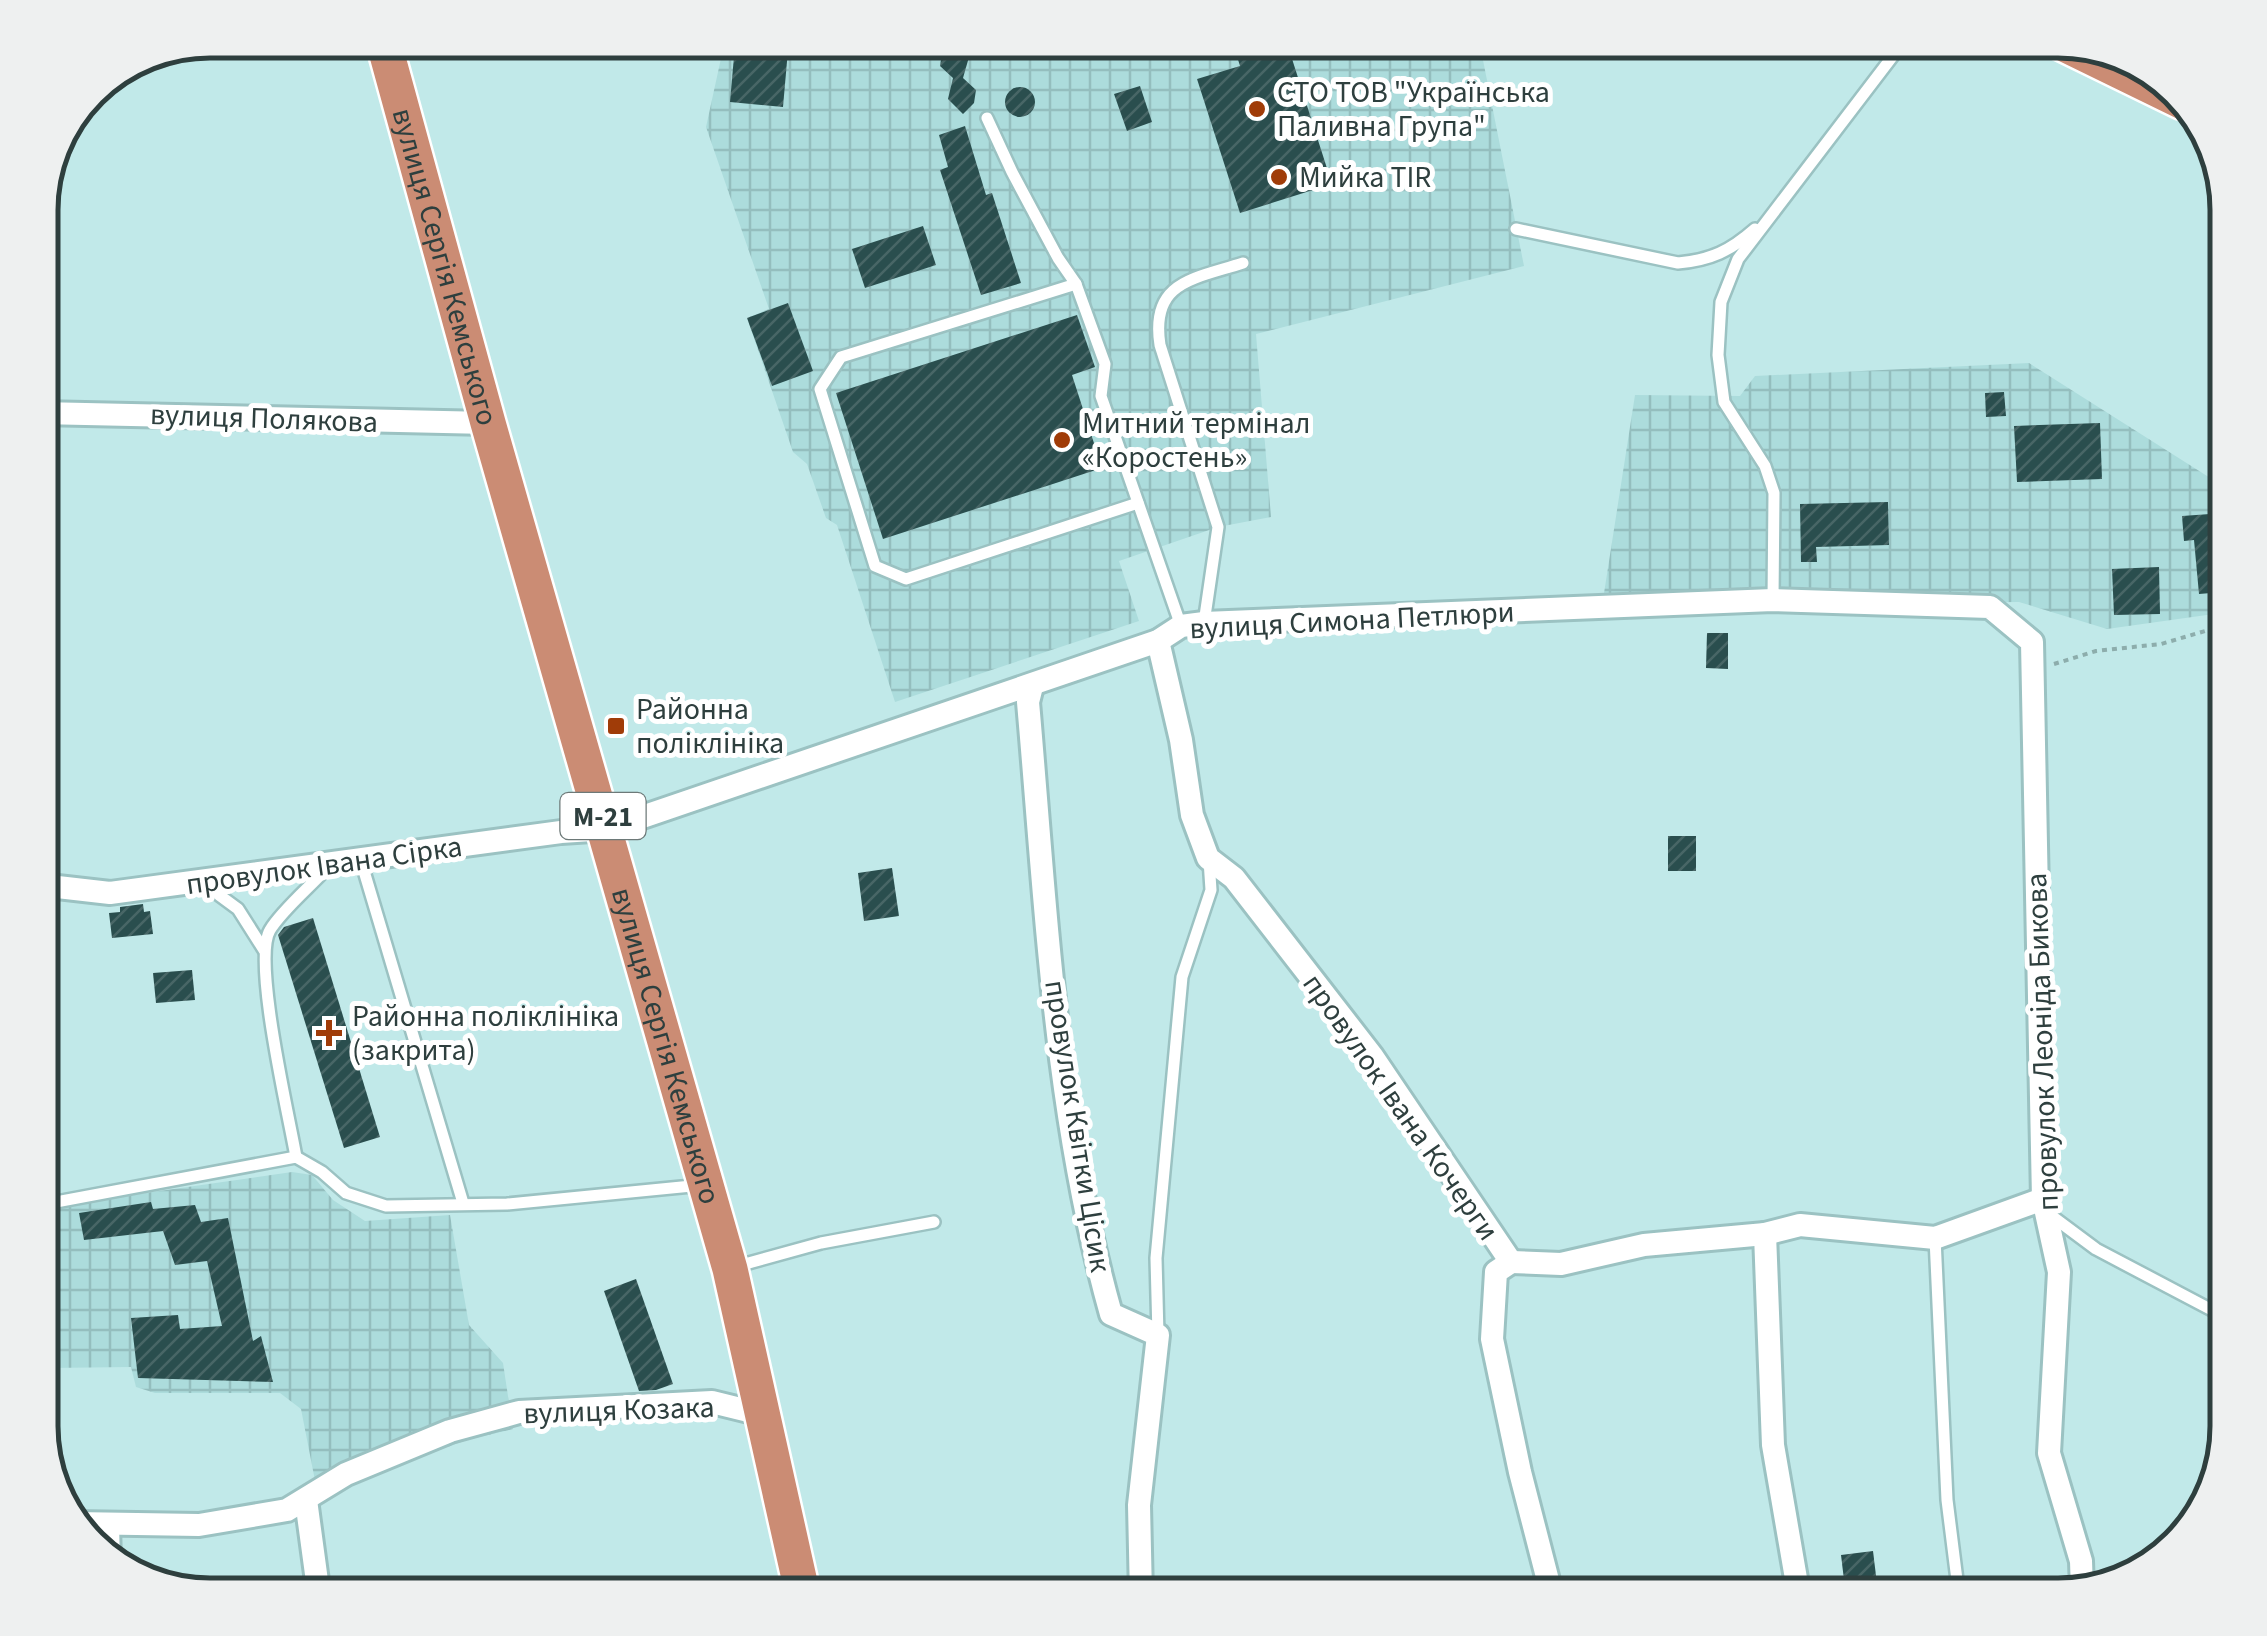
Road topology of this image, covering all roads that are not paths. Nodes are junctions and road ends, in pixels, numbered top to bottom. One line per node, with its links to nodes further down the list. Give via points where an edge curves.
1 (388, 57): 9 (highway, вулиця Сергія Кемського / М-21)
2 (1891, 57): 4 (lane)
3 (988, 118): 7 (lane)
4 (1774, 214): 5 (lane, via 1731,250 1678,264); 11 (lane, via 1738,258 1722,302 1718,355 1724,402 1765,466 1774,493)
5 (1516, 229)
6 (1243, 263): 13 (lane, via 1176,286 1161,305 1157,328 1218,527)
7 (1076, 284): 10 (lane, via 1105,364 1101,396); 10 (lane, via 841,357 820,389 875,566 906,578)
8 (58, 413): 9 (street, вулиця Полякова)
9 (488, 423): 16 (highway, вулиця Сергія Кемського / М-21)
10 (1138, 502): 13 (lane)
11 (1773, 600): 12 (street, вулиця Симона Петлюри); 13 (street, вулиця Симона Петлюри)
12 (1951, 606): 27 (street, провулок Леоніда Бикова, via 1990,607 2032,642)
13 (1192, 625): 14 (street, вулиця Симона Петлюри)
14 (1158, 641): 15 (street, вулиця Симона Петлюри); 17 (street, провулок Івана Кочерги, via 1192,815)
15 (1032, 686): 16 (street, вулиця Симона Петлюри); 34 (street, провулок Квітки Цісик, via 1028,702 1055,1004 1095,1258 1111,1314)
16 (606, 830): 18 (street, провулок Івана Сірка); 24 (highway, вулиця Сергія Кемського / М-21)
17 (1208, 858): 31 (street, провулок Івана Кочерги, via 1234,878 1372,1056); 34 (lane, via 1210,890 1182,977 1156,1258)
18 (361, 861): 19 (street, провулок Івана Сірка); 26 (lane)
19 (330, 864): 20 (street, провулок Івана Сірка); 22 (lane, via 270,930)
20 (216, 880): 21 (street, провулок Івана Сірка, via 110,893); 22 (lane, via 219,895 238,909)
21 (58, 887)
22 (264, 950): 23 (lane)
23 (296, 1158): 25 (lane); 26 (lane, via 346,1193 386,1206)
24 (706, 1185): 26 (lane); 32 (highway, вулиця Сергія Кемського / М-21)
25 (58, 1202)
26 (462, 1203)
27 (2044, 1206): 30 (street); 33 (lane, via 2096,1249); 40 (street, провулок Леоніда Бикова, via 2059,1272 2049,1453)
28 (934, 1222): 32 (lane)
29 (1764, 1234): 30 (street, via 1800,1226); 31 (street, via 1644,1245 1561,1264); 45 (street, via 1773,1444)
30 (1935, 1238): 46 (lane)
31 (1512, 1262): 44 (street, провулок Івана Кочерги, via 1496,1272 1492,1339)
32 (730, 1268): 35 (highway, вулиця Сергія Кемського / М-21)
33 (2210, 1309)
34 (1158, 1335): 43 (street, via 1138,1505)
35 (765, 1415): 36 (street, вулиця Козака, via 712,1402 519,1412 450,1431 346,1474); 42 (highway, вулиця Сергія Кемського / М-21)
36 (306, 1500): 38 (street, вулиця Козака, via 287,1510 199,1525); 41 (street)
37 (93, 1525): 38 (street, вулиця Козака)
38 (108, 1525): 39 (street)
39 (108, 1539)
40 (2081, 1576)
41 (317, 1578)
42 (799, 1578)
43 (1140, 1578)
44 (1547, 1578)
45 (1797, 1578)
46 (1957, 1578)

